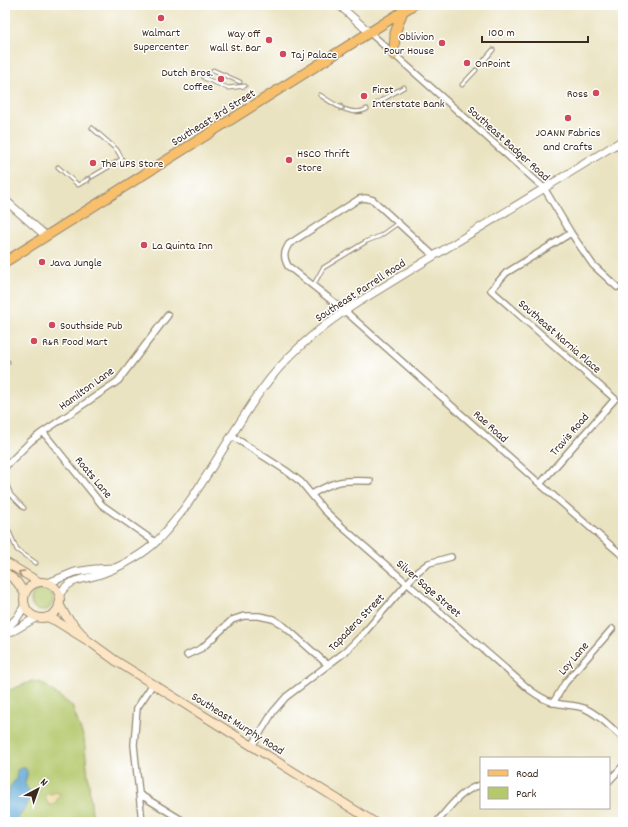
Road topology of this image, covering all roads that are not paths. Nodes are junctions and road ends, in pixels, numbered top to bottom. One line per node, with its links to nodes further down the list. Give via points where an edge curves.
1 (339, 5): 4 (street)
2 (413, 5): 3 (main road, Southeast 3rd Street)
3 (403, 11): 4 (main road, Southeast 3rd Street); 6 (main road, via 395,33)
4 (369, 32): 6 (street, Southeast Badger Road); 26 (main road, Southeast 3rd Street)
5 (493, 50): 7 (lane)
6 (394, 55): 22 (street, Southeast Badger Road)
7 (481, 64)
8 (213, 70): 11 (lane)
9 (476, 70): 12 (lane)
10 (204, 78): 13 (lane, via 228,88)
11 (240, 82)
12 (462, 85)
13 (245, 86)
14 (404, 87): 16 (lane)
15 (320, 94): 17 (lane, one-way to 17, via 334,105 351,111 362,112)
16 (377, 103)
17 (367, 109)
18 (92, 128): 21 (lane, one-way to 18, via 78,185 122,159 117,150)
19 (620, 142): 20 (street); 22 (street, Southeast Parrell Road)
20 (623, 153)
21 (58, 167)
22 (544, 188): 25 (street, Southeast Badger Road); 27 (street, Southeast Parrell Road)
23 (5, 200): 26 (street)
24 (398, 223): 27 (street); 29 (lane, via 323,268); 29 (street, Rae Road, via 373,200 359,199 289,244 284,259 288,266)
25 (571, 233): 30 (street, Southeast Badger Road, via 593,265); 33 (street, Southeast Narnia Place, via 506,273 491,290)
26 (46, 236): 28 (main road, Southeast 3rd Street)
27 (434, 256): 31 (street, Southeast Parrell Road)
28 (5, 262)
29 (313, 286): 31 (street, Rae Road)
30 (617, 287)
31 (345, 311): 35 (street, Southeast Parrell Road, via 300,345 280,366 259,393); 39 (street, Rae Road)
32 (168, 316): 34 (street, Hamilton Lane, via 118,381)
33 (615, 399): 39 (street, Travis Road)
34 (43, 432): 36 (street, Hamilton Lane); 45 (street, Roats Lane, via 102,505)
35 (232, 436): 40 (street, Silver Sage Street, via 285,470); 45 (street, Southeast Parrell Road, via 190,499)
36 (5, 468)
37 (5, 480): 41 (lane)
38 (370, 481): 40 (street, via 344,480 328,484)
39 (540, 484): 46 (street, Rae Road)
40 (312, 494): 54 (street, Silver Sage Street, via 340,526)
41 (11, 495): 42 (lane); 43 (lane)
42 (5, 498)
43 (24, 508)
44 (5, 522): 49 (lane, via 17,550)
45 (156, 542): 50 (street, Southeast Parrell Road, via 135,558)
46 (623, 556)
47 (451, 557): 54 (street, Tapadera Street, via 429,563)
48 (5, 562): 52 (main road, one-way to 48)
49 (36, 563)
50 (115, 568): 53 (street, Southeast Parrell Road, via 75,572); 56 (street, Southeast Parrell Road, via 97,576 71,582)
51 (5, 572): 55 (main road, via 17,582)
52 (38, 582): 53 (main road); 55 (main road, via 30,586)
53 (48, 583): 56 (main road)
54 (407, 584): 66 (street, Tapadera Street, via 363,634); 68 (street, Silver Sage Street, via 530,690)
55 (25, 594): 58 (main road)
56 (59, 595): 57 (main road)
57 (59, 604): 60 (main road, via 55,612); 64 (main road, Southeast Murphy Road, via 70,621)
58 (25, 605): 59 (main road, via 28,612); 62 (street)
59 (37, 617): 60 (main road); 63 (street)
60 (47, 617): 64 (main road, Southeast Murphy Road)
61 (612, 629): 68 (street, Loy Lane, via 565,683)
62 (5, 630)
63 (5, 634)
64 (90, 642): 67 (main road, Southeast Murphy Road)
65 (187, 655): 66 (street, via 202,648 232,620 244,616 259,616 273,619 284,626)
66 (328, 666): 70 (street, Tapadera Street, via 286,697 273,712)
67 (153, 684): 70 (main road, Southeast Murphy Road); 74 (street, via 137,708 134,745)
68 (553, 703): 69 (street, Silver Sage Street, via 586,709)
69 (623, 738)
70 (252, 746): 77 (main road, Southeast Murphy Road)
71 (623, 766): 72 (street)
72 (610, 780)
73 (480, 785): 78 (street, via 465,793)
74 (139, 794): 75 (street); 76 (street)
75 (142, 822)
76 (185, 822)
77 (374, 822)
78 (437, 822)

